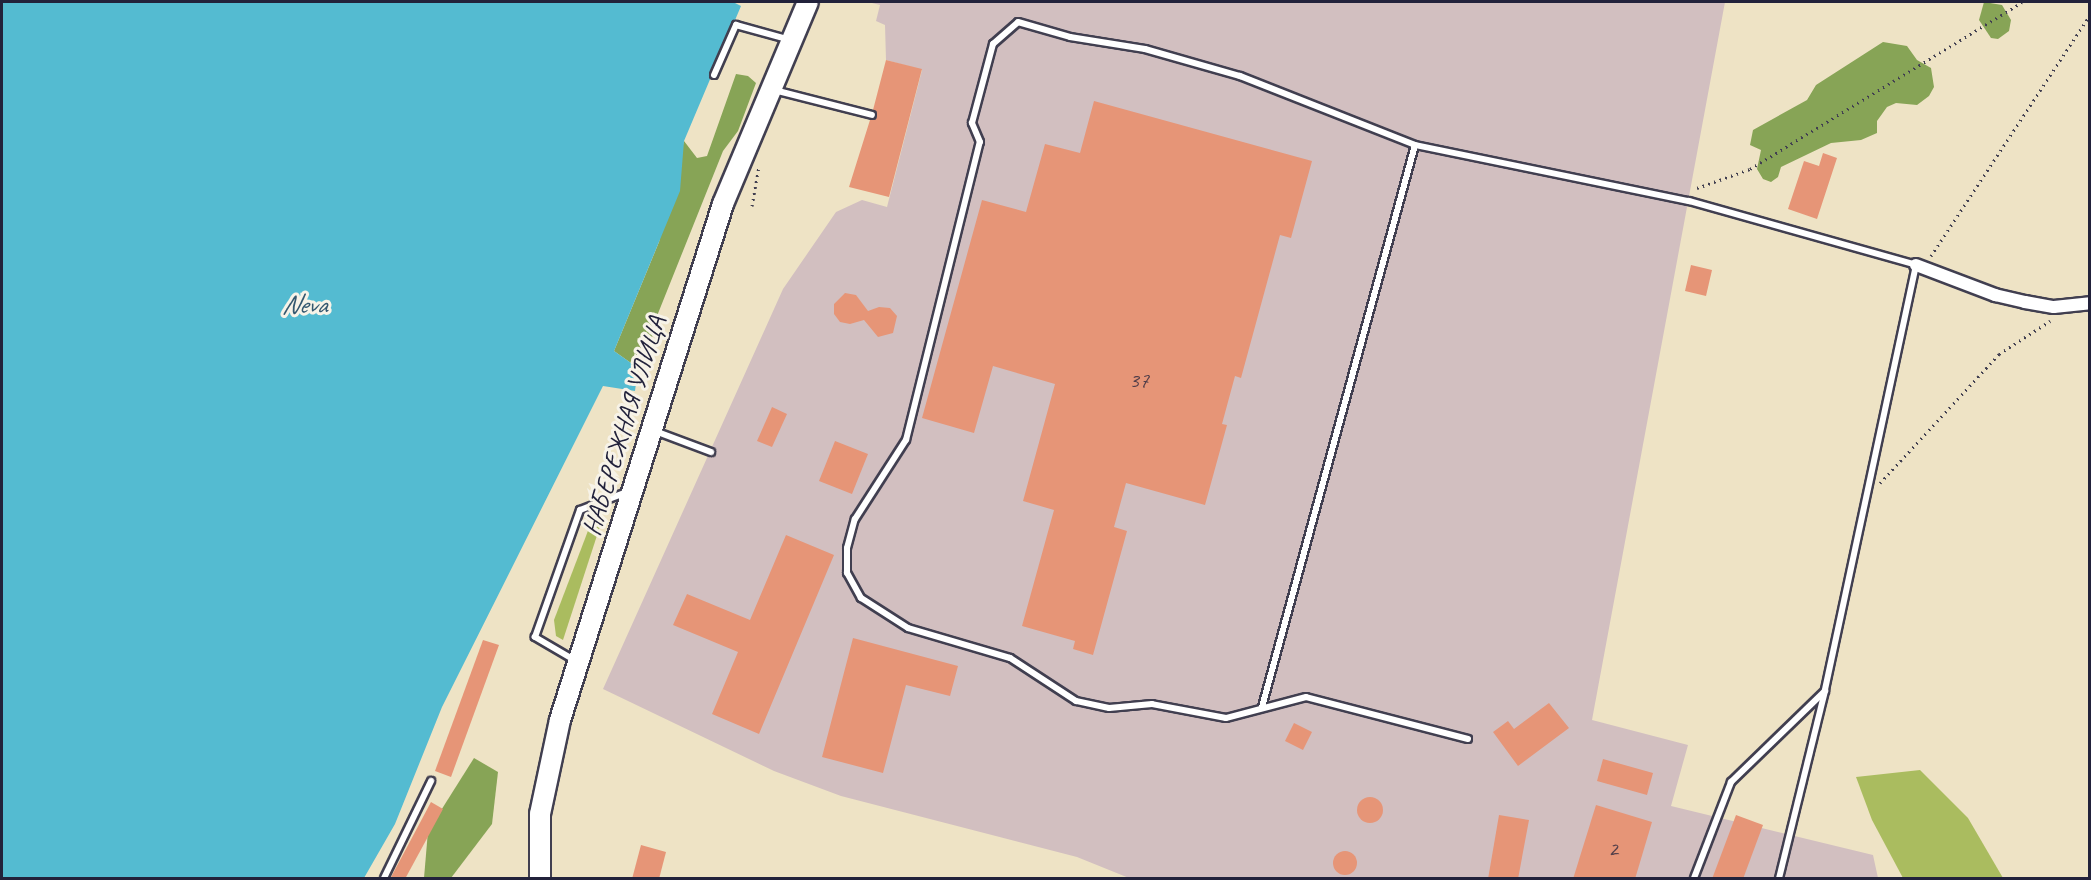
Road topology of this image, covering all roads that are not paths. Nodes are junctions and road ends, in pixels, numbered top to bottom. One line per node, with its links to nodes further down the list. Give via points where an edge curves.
1 (808, 2): 2 (main road, НАБЕРЕЖНАЯ УЛИЦА)
2 (791, 40): 3 (lane, via 736,25); 4 (main road, НАБЕРЕЖНАЯ УЛИЦА)
3 (714, 75)
4 (770, 89): 5 (lane); 9 (main road, НАБЕРЕЖНАЯ УЛИЦА, via 723,204)
5 (872, 115)
6 (1415, 145): 7 (lane, via 1689,201); 14 (lane); 14 (lane, via 1240,76 1145,49 1070,37 1018,22 993,44 972,123 980,142 906,440 855,519 847,548 847,573 861,598 908,628 1010,658 1076,700 1109,708 1152,704 1226,718)
7 (1920, 266): 8 (street, via 2015,300 2054,307); 13 (lane)
8 (2090, 303)
9 (652, 430): 10 (lane); 11 (main road, НАБЕРЕЖНАЯ УЛИЦА)
10 (711, 452)
11 (633, 490): 12 (main road, НАБЕРЕЖНАЯ УЛИЦА); 12 (lane, via 580,510 535,637)
12 (578, 662): 18 (main road, НАБЕРЕЖНАЯ УЛИЦА, via 545,781)
13 (1825, 691): 19 (lane, via 1731,782); 20 (lane)
14 (1262, 707): 15 (lane, via 1306,697)
15 (1468, 739)
16 (431, 781): 17 (lane)
17 (384, 879)
18 (540, 879)
19 (1694, 879)
20 (1779, 879)

